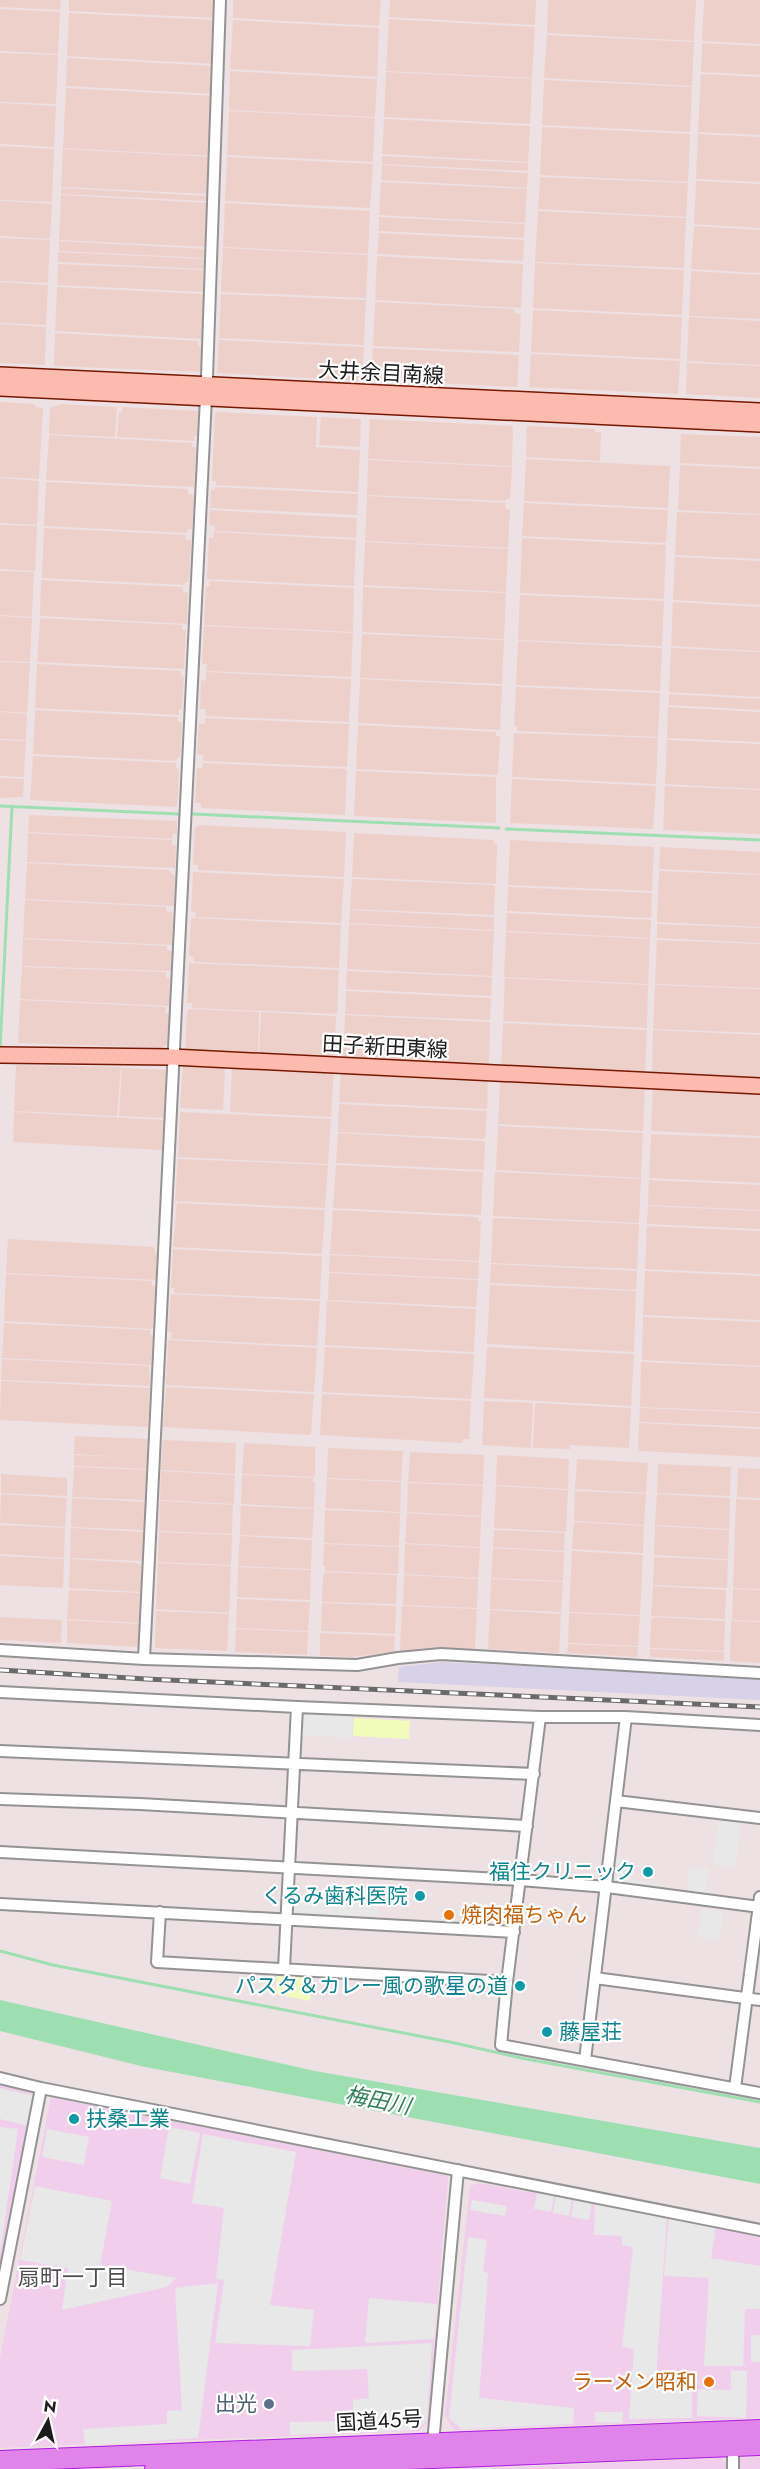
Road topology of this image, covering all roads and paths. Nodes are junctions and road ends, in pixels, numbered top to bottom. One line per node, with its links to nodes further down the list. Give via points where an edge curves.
1 (220, 0): 4 (street)
2 (0, 375): 4 (street, 大井余目南線)
3 (0, 388): 4 (street)
4 (206, 392): 5 (street, 大井余目南線); 6 (street); 8 (street)
5 (760, 411)
6 (760, 424)
7 (4, 1055): 8 (street, 田子新田東線)
8 (172, 1057): 9 (street, 田子新田東線); 11 (street)
9 (760, 1086)
10 (0, 1650): 11 (street)
11 (144, 1659): 12 (street, via 357,1665 441,1654)
12 (760, 1673)
13 (0, 1692): 14 (street)
14 (297, 1707): 16 (street); 19 (street)
15 (626, 1717): 16 (street); 17 (street); 22 (street)
16 (540, 1718): 20 (street)
17 (760, 1725)
18 (0, 1751): 19 (street)
19 (295, 1763): 20 (street); 23 (street)
20 (534, 1774): 25 (street)
21 (0, 1799): 23 (street)
22 (616, 1801): 24 (street); 29 (street)
23 (292, 1813): 25 (street); 27 (street)
24 (760, 1818)
25 (527, 1826): 28 (street)
26 (0, 1852): 27 (street)
27 (290, 1866): 28 (street); 33 (street)
28 (520, 1880): 29 (street); 34 (street)
29 (607, 1887): 30 (street); 36 (street)
30 (760, 1903): 38 (street)
31 (0, 1904): 32 (street)
32 (160, 1912): 33 (street); 35 (street, via 156,1962)
33 (287, 1919): 34 (street); 35 (street)
34 (514, 1932): 37 (street)
35 (284, 1969): 37 (street)
36 (595, 1978): 38 (street); 40 (street)
37 (507, 1982): 40 (street, via 501,2045)
38 (747, 1998): 39 (street); 43 (street)
39 (760, 2000)
40 (585, 2060): 43 (street)
41 (0, 2078): 42 (street)
42 (41, 2088): 45 (street); 47 (street)
43 (735, 2088): 44 (street)
44 (760, 2093)
45 (458, 2170): 46 (street); 51 (street)
46 (760, 2230)
47 (0, 2299)
48 (760, 2430): 51 (highway, 国道45号)
49 (760, 2445): 50 (highway, 国道45号)
50 (733, 2446): 51 (highway, 国道45号); 55 (street)
51 (432, 2457): 52 (highway, 国道45号); 53 (highway, 国道45号)
52 (0, 2461)
53 (275, 2467): 54 (highway, 国道45号)
54 (157, 2469)
55 (734, 2469)

